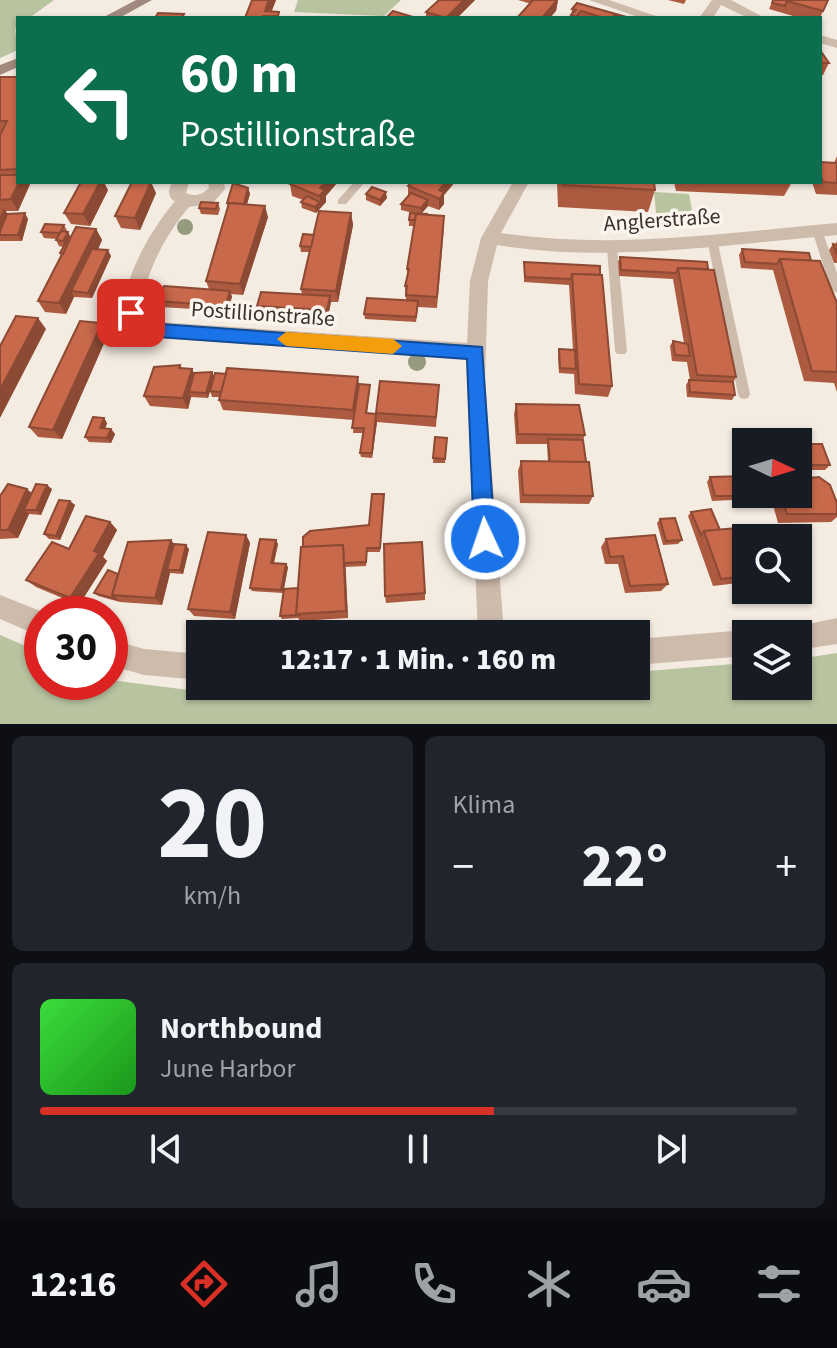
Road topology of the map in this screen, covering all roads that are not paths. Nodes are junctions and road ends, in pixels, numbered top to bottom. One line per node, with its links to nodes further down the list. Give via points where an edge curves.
1 (146, 0): 4 (main road)
2 (595, 0): 5 (street)
3 (720, 0): 6 (street); 7 (street)
4 (113, 16)
5 (648, 16)
6 (708, 16)
7 (754, 16)
8 (216, 184): 11 (street, Postillionstraße, via 207,199)
9 (358, 184): 12 (lane)
10 (520, 184): 15 (street)
11 (183, 192): 20 (street, Postillionstraße, via 132,294 131,313 143,324 158,330)
12 (342, 202)
13 (837, 229): 14 (street, Anglerstraße)
14 (817, 230): 16 (street, Anglerstraße); 18 (lane)
15 (490, 238): 17 (street, Anglerstraße, via 550,247); 20 (street, via 479,281)
16 (712, 239): 17 (street, Anglerstraße); 21 (lane)
17 (612, 248): 19 (lane)
18 (837, 289)
19 (621, 351)
20 (476, 352): 24 (street)
21 (744, 394)
22 (0, 607): 23 (street)
23 (24, 617)
24 (490, 620)
25 (837, 631): 26 (street)
26 (812, 635)
27 (732, 644): 28 (street)
28 (650, 651)
29 (128, 657): 30 (street)
30 (186, 666)

